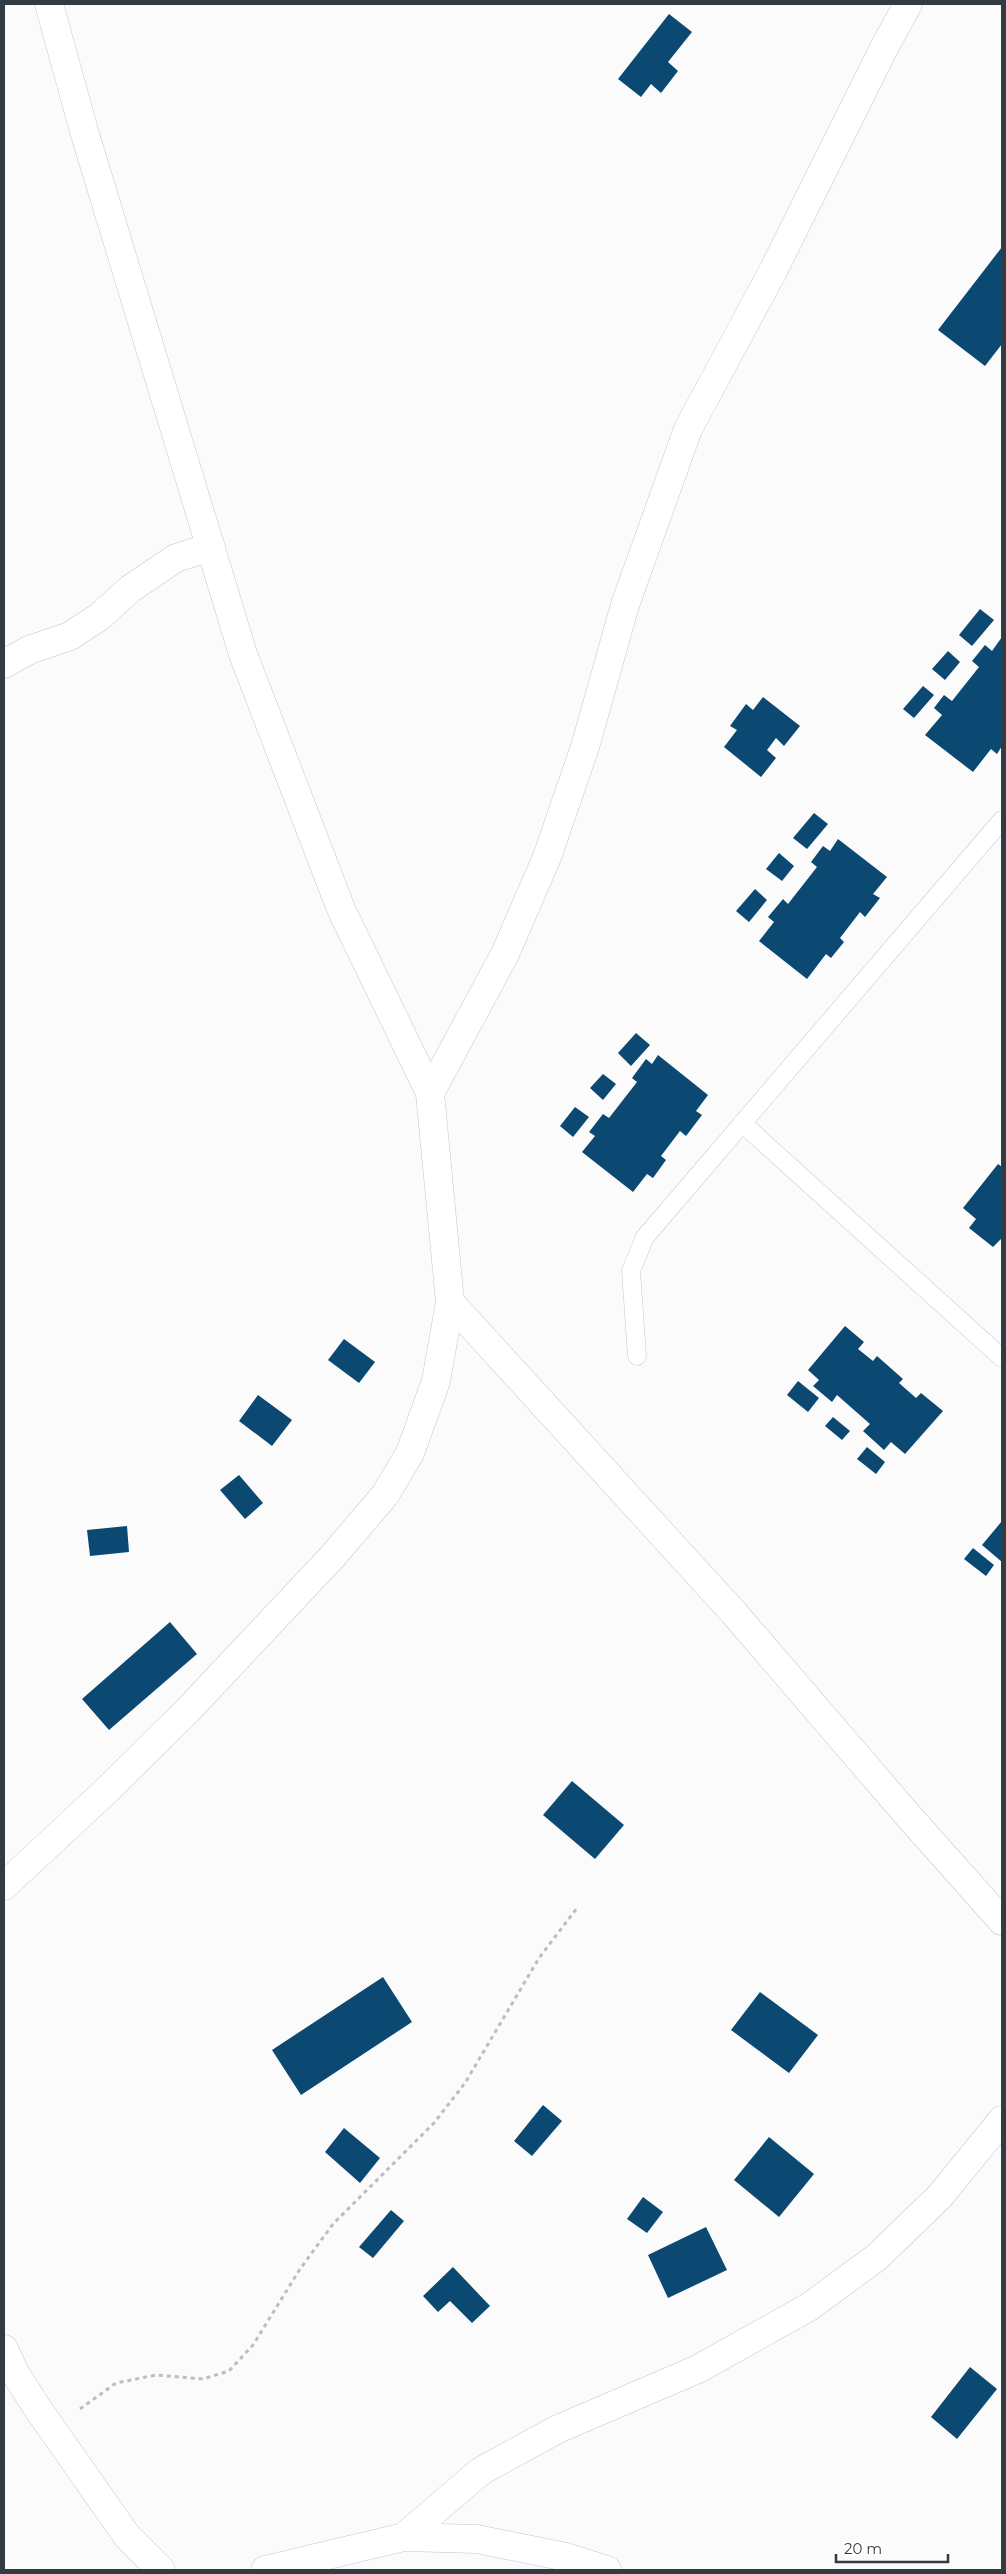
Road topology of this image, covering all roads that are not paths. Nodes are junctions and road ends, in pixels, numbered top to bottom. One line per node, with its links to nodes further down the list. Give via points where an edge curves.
1 (49, 4): 3 (street, via 84,131)
2 (908, 4): 6 (street, via 773,271 688,429 624,605 585,746 547,856 505,954)
3 (212, 547): 4 (street, via 176,558 70,636 29,650); 6 (street, via 243,654 341,908)
4 (4, 664)
5 (1002, 820): 7 (lane)
6 (430, 1093): 8 (street)
7 (742, 1123): 9 (lane, via 645,1237 631,1271); 10 (lane)
8 (450, 1302): 11 (street, via 436,1381 410,1453 384,1495 332,1557 188,1710); 12 (street, via 734,1613)
9 (637, 1356)
10 (1002, 1358)
11 (4, 1886)
12 (1002, 1921)
13 (1002, 2120): 15 (street, via 940,2196 877,2257 809,2307 698,2369 558,2429 481,2471)
14 (4, 2349): 16 (street, via 15,2373 127,2536)
15 (404, 2537): 17 (street); 18 (street, via 477,2539 566,2557)
16 (161, 2570)
17 (265, 2570)
18 (607, 2570)

